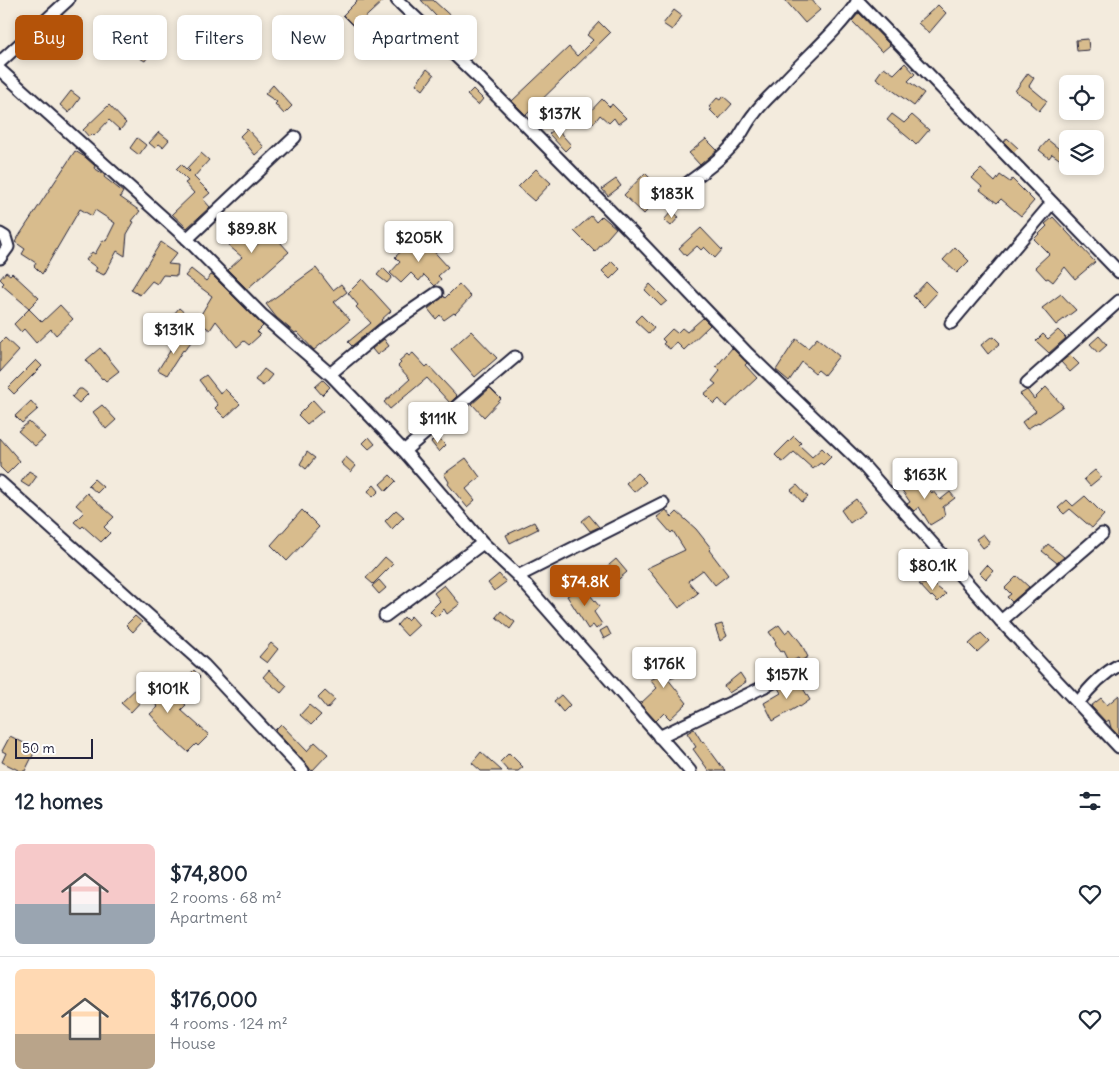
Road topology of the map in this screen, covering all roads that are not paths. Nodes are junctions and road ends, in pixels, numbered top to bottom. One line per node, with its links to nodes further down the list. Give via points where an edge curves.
1 (68, 0): 4 (street)
2 (397, 0): 26 (street, via 481,80 748,354 862,464)
3 (857, 0): 7 (street, via 829,37 758,109 738,140); 8 (street)
4 (0, 62)
5 (0, 70): 10 (street)
6 (295, 137): 10 (street)
7 (678, 190)
8 (1052, 203): 12 (street); 15 (street)
9 (0, 234): 11 (street, via 5,237 8,247)
10 (187, 239): 17 (street, via 263,316)
11 (0, 258)
12 (1119, 272)
13 (436, 293): 17 (street, via 383,330)
14 (1119, 301): 18 (street)
15 (951, 322)
16 (515, 357): 19 (street)
17 (330, 374): 19 (street)
18 (1027, 383)
19 (404, 451): 23 (street)
20 (0, 482): 32 (street, via 204,665)
21 (663, 502): 24 (street)
22 (1102, 534): 26 (street)
23 (483, 543): 24 (street); 25 (street)
24 (518, 576): 30 (street)
25 (385, 616)
26 (1001, 621): 29 (street)
27 (1119, 665): 29 (street, via 1087,690)
28 (804, 667): 30 (street)
29 (1078, 703): 31 (street)
30 (659, 737): 33 (street)
31 (1119, 748)
32 (303, 771)
33 (690, 771)

